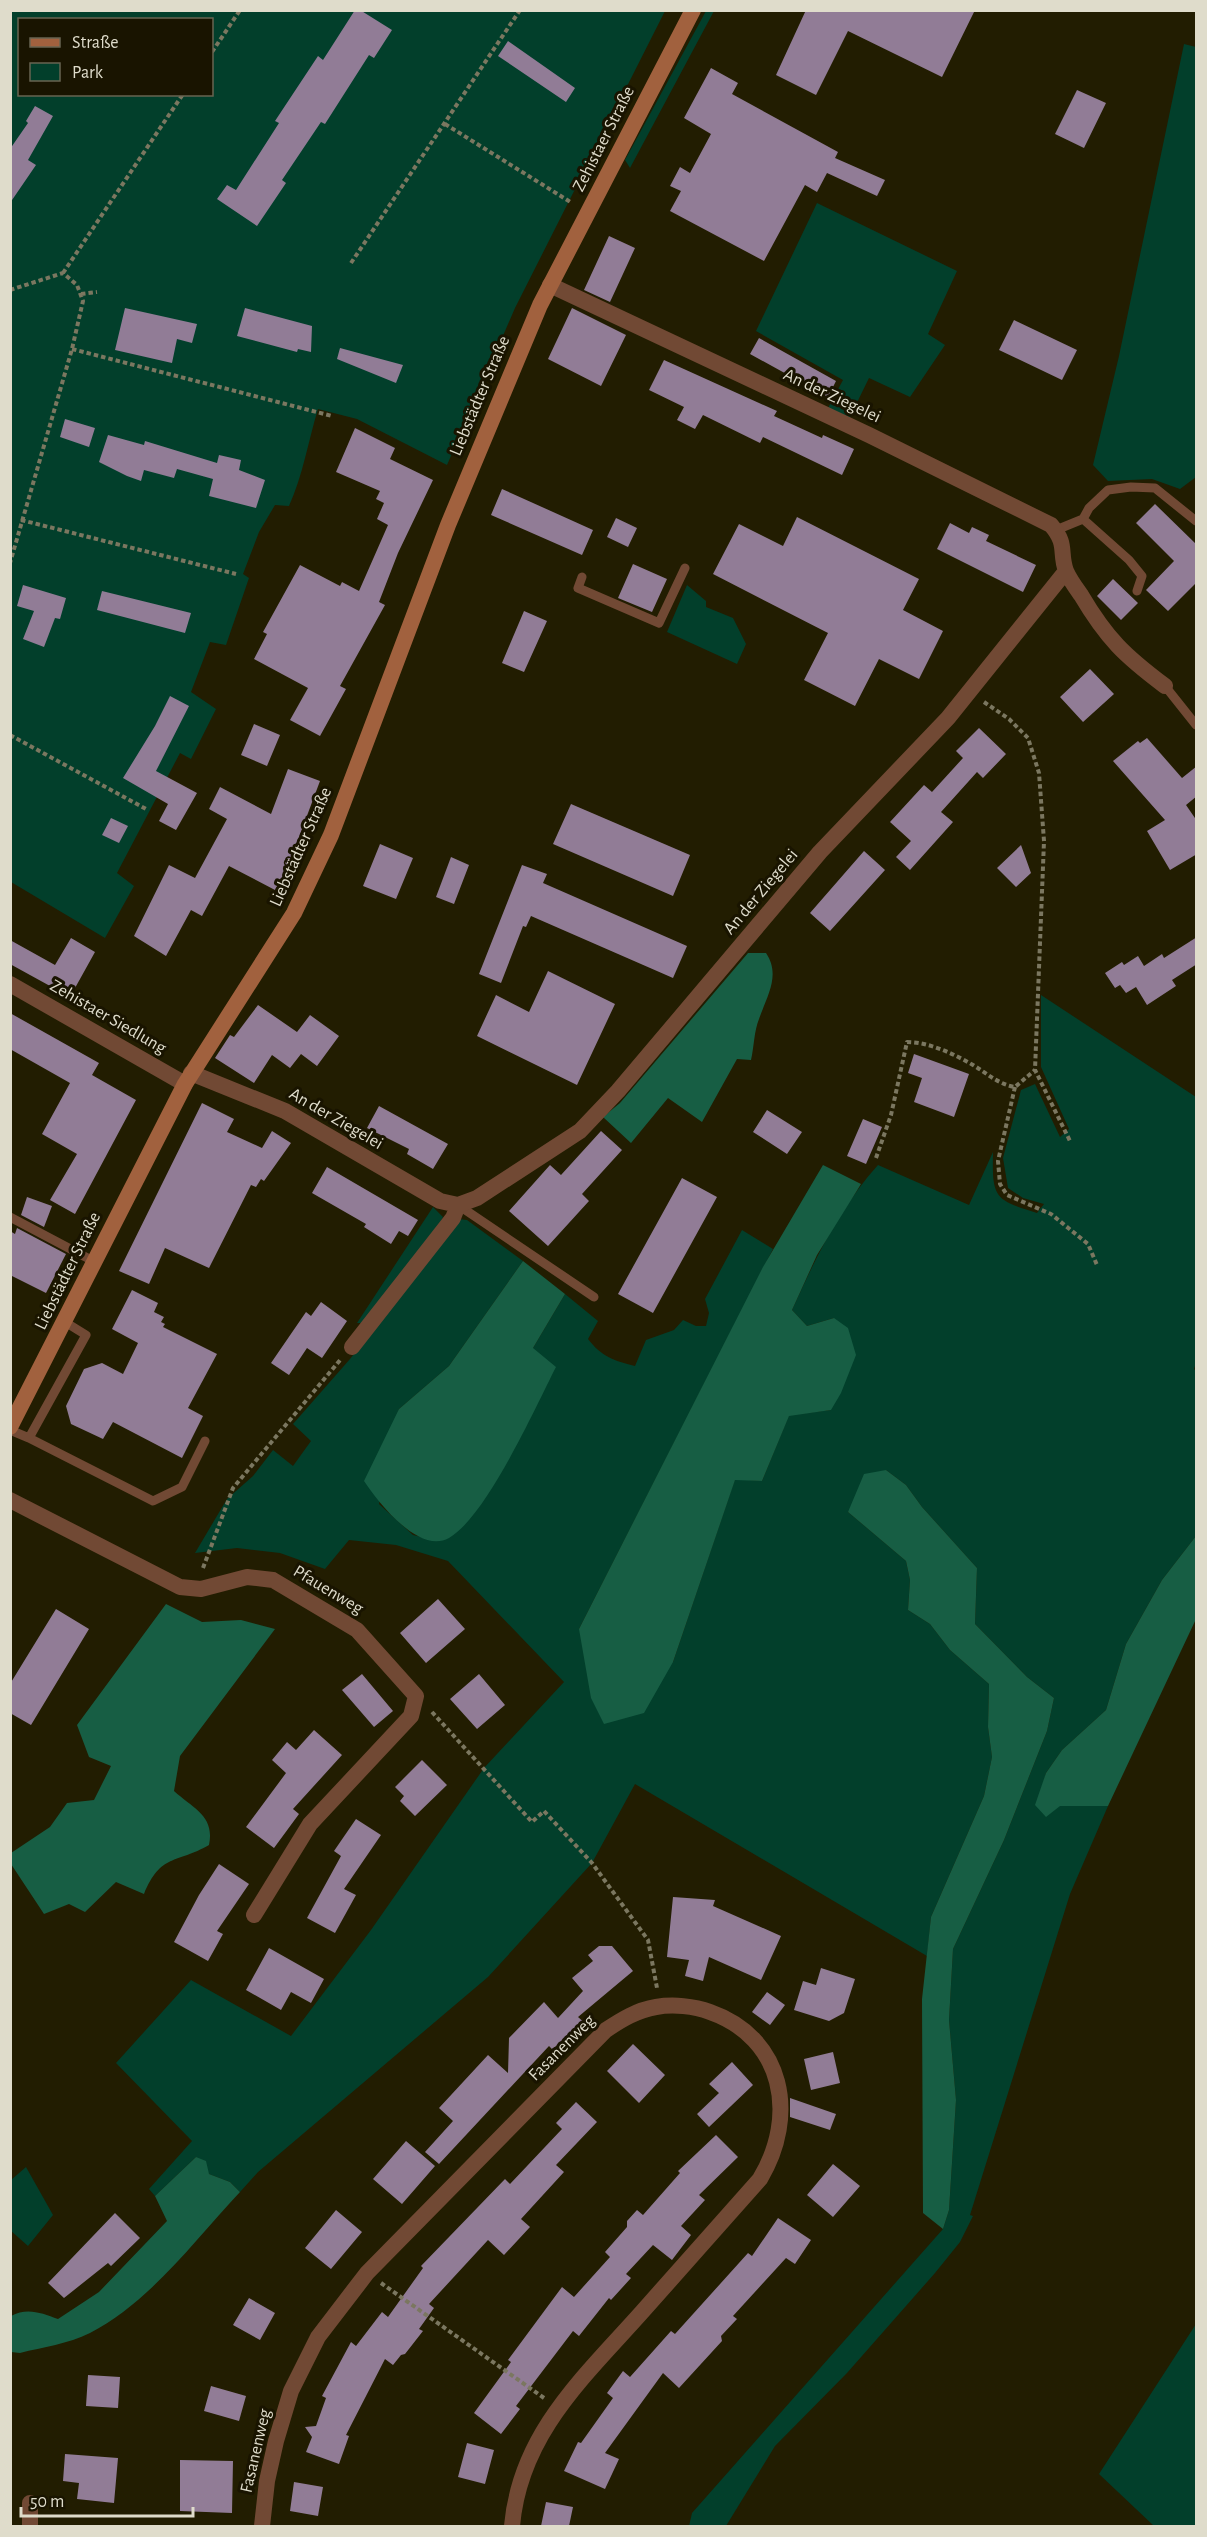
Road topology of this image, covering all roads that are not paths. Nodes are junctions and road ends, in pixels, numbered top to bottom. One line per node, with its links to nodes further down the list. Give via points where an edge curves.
1 (693, 10): 2 (main road, Zehistaer Straße)
2 (550, 285): 5 (street, An der Ziegelei, via 1033,514); 13 (main road, Liebstädter Straße, via 487,428 314,874 290,921)
3 (1083, 519): 4 (lane, via 1089,507 1108,490 1131,487 1155,488); 5 (lane); 9 (lane, via 1142,576)
4 (1197, 521)
5 (1056, 530): 7 (street, via 1065,551)
6 (685, 568): 8 (lane, via 659,623 578,588)
7 (1066, 571): 10 (street, via 1106,633 1125,655); 14 (street, An der Ziegelei, via 948,718 820,852 580,1131 477,1198)
8 (582, 578)
9 (1137, 591)
10 (1165, 686): 11 (lane)
11 (1197, 725)
12 (10, 984): 13 (street, Zehistaer Siedlung)
13 (188, 1078): 14 (street, An der Ziegelei, via 285,1111 440,1201); 16 (main road, Liebstädter Straße)
14 (458, 1205): 17 (lane); 19 (street, via 453,1218)
15 (10, 1217): 16 (lane)
16 (95, 1262): 18 (main road, Liebstädter Straße)
17 (594, 1297)
18 (65, 1322): 20 (main road, Liebstädter Straße); 21 (lane, via 86,1335)
19 (352, 1347)
20 (10, 1428): 21 (lane)
21 (29, 1438): 22 (lane, via 153,1502 182,1487)
22 (205, 1441)
23 (10, 1500): 24 (street, Pfauenweg, via 180,1587 191,1590 247,1577 273,1580 357,1629 417,1695 411,1716 310,1824)
24 (254, 1915)
25 (30, 2503): 26 (street)
26 (30, 2526)
27 (261, 2526): 28 (street, Fasanenweg, via 267,2481 291,2391 318,2337 367,2274 606,2030 628,2016 656,2007 686,2006 724,2017 759,2044 779,2084 779,2136 760,2179 557,2406 529,2460)
28 (512, 2526)

